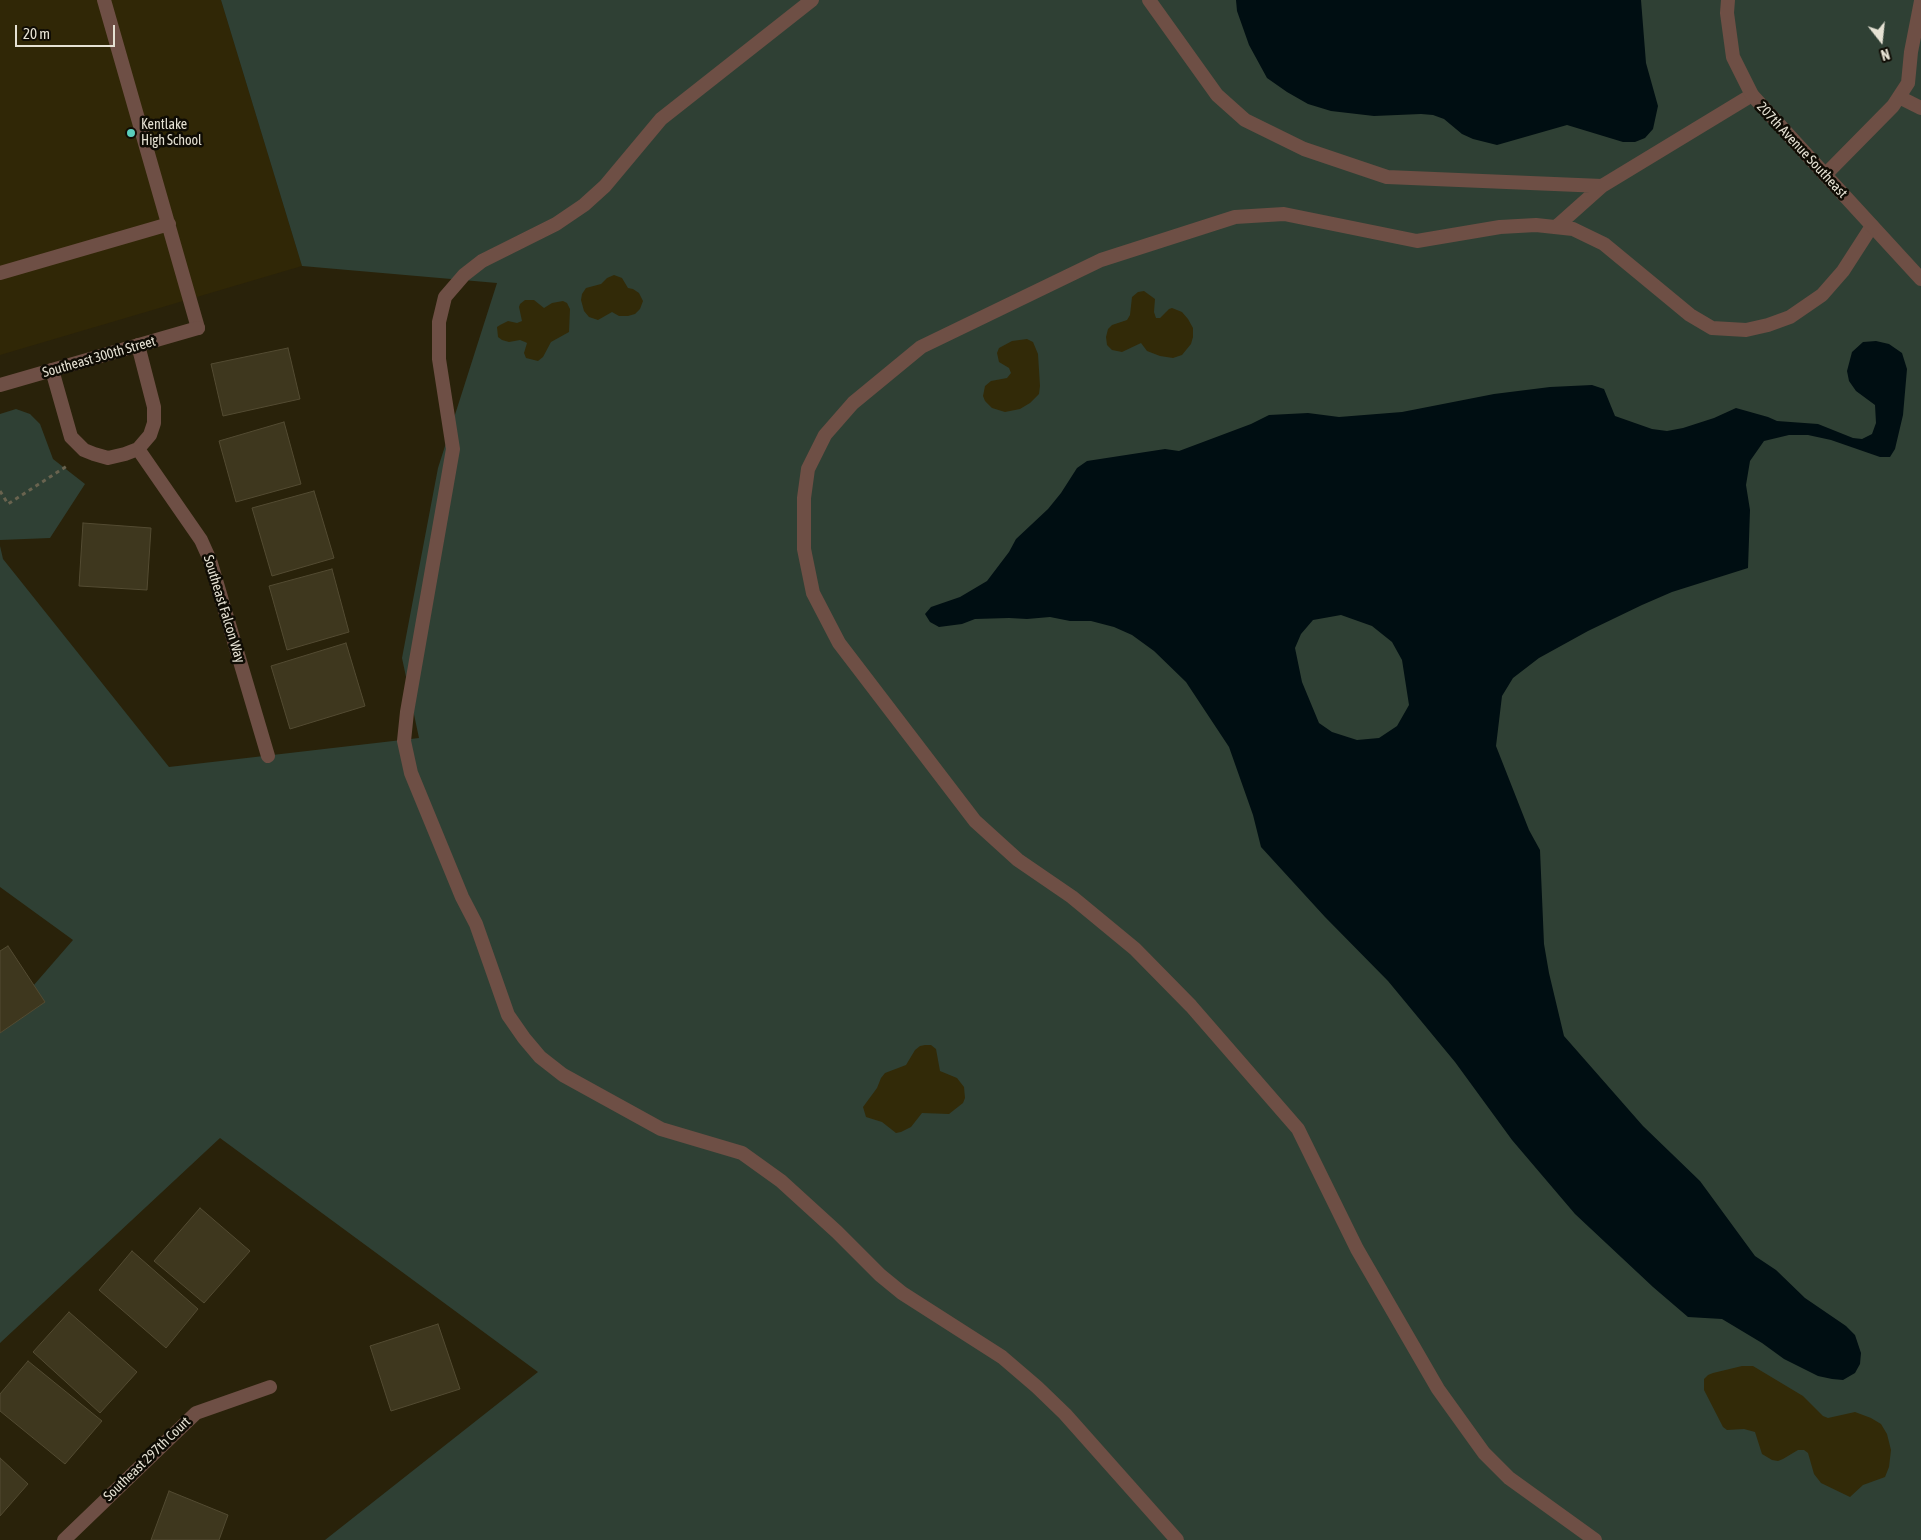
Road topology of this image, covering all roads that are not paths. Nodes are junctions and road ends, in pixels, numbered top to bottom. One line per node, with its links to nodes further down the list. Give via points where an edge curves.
1 (104, 0): 11 (street)
2 (812, 0): 23 (street, via 661,119 605,186 584,204 556,224 482,261 464,275 445,297 439,322 439,359 453,449 407,712 404,741 411,773 476,924 508,1015 540,1057 563,1075 661,1129 742,1153 781,1181 902,1293 1002,1357 1037,1388 1065,1414)
3 (1149, 0): 10 (street, via 1217,95 1245,120 1304,149 1387,177)
4 (1728, 0): 6 (street, 207th Avenue Southeast, via 1726,13 1733,57)
5 (1921, 2): 7 (street, via 1908,83)
6 (1752, 95): 9 (street, 207th Avenue Southeast); 10 (street)
7 (1899, 97): 8 (street); 9 (street)
8 (1921, 108)
9 (1825, 175): 12 (street, 207th Avenue Southeast)
10 (1602, 186): 13 (street)
11 (168, 224): 14 (street); 16 (street, Southeast 300th Street, via 198,328)
12 (1872, 226): 13 (street, via 1843,271 1822,295 1790,317 1746,330 1712,328 1690,315 1604,244 1573,229); 15 (street, 207th Avenue Southeast)
13 (1556, 227): 24 (street, via 1500,227 1417,241 1284,214 1235,217 1101,260 921,347 853,403 825,436 808,469 804,498 804,549 813,594 839,643 975,821 1018,860 1072,897 1134,949 1191,1006 1292,1122 1357,1249 1438,1389 1479,1445 1509,1478)
14 (0, 273)
15 (1921, 279)
16 (138, 345): 17 (street, Southeast 300th Street); 19 (street, via 154,406 150,435)
17 (52, 370): 18 (street, Southeast 300th Street); 19 (street, via 71,436 84,450 108,458)
18 (0, 386)
19 (138, 449): 20 (street, Southeast Falcon Way, via 201,540 210,560)
20 (268, 756)
21 (270, 1387): 22 (street, Southeast 297th Court, via 196,1413)
22 (64, 1540)
23 (1177, 1540)
24 (1595, 1540)

